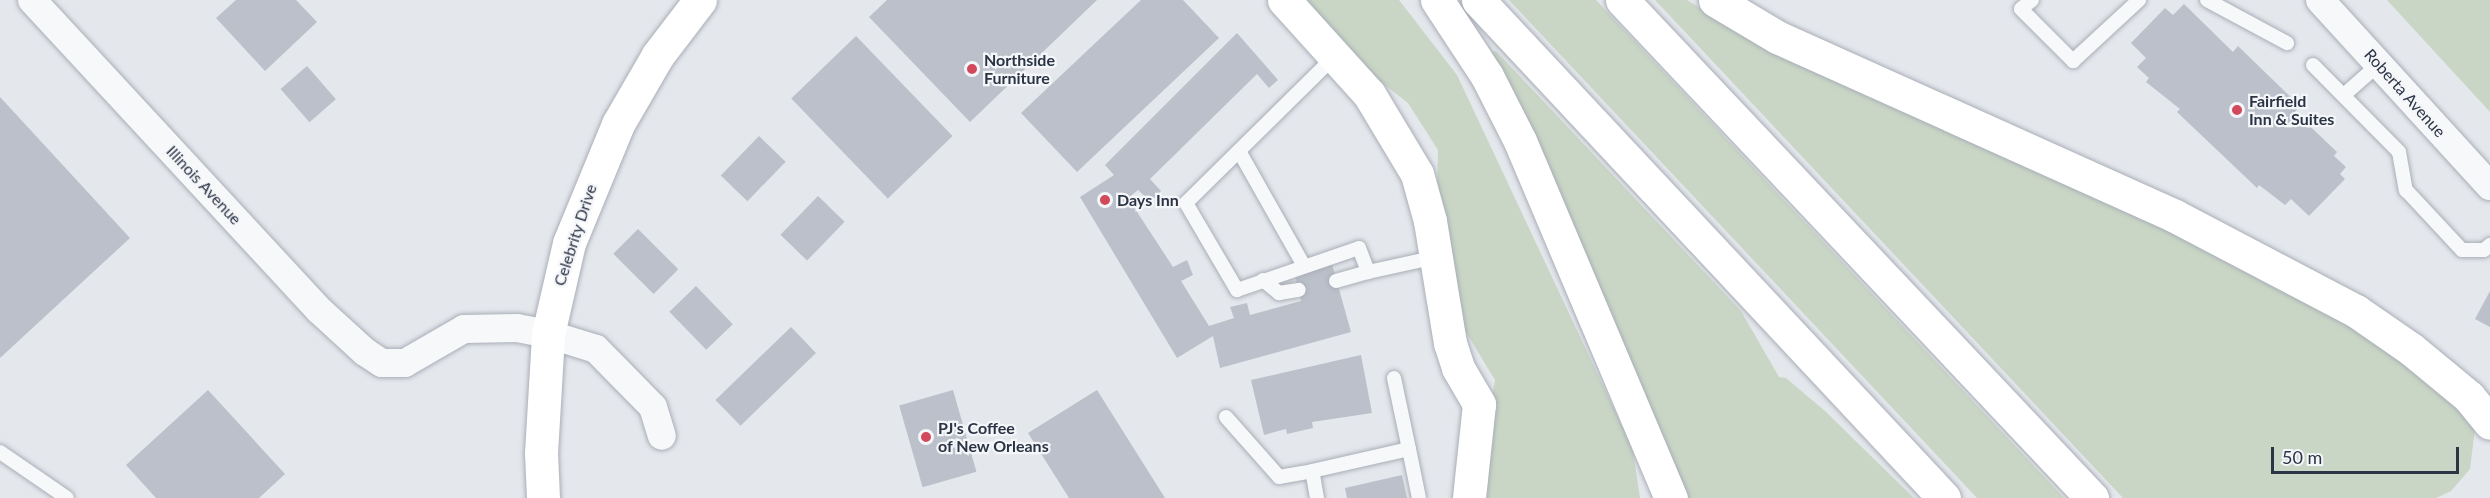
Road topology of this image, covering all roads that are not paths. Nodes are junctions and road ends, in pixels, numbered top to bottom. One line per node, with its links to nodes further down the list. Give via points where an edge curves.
1 (32, 0): 26 (street, Illinois Avenue, via 319,310 350,340 382,363 415,359 464,329 517,328)
2 (700, 0): 26 (main road, Celebrity Drive, via 649,71 599,163 569,243)
3 (1284, 0): 13 (main road)
4 (1437, 0): 28 (main road, via 1486,76 1520,141)
5 (1478, 0): 42 (main road)
6 (1622, 0): 43 (main road)
7 (1715, 0): 30 (main road, via 1777,37 2175,216 2356,311 2452,383)
8 (2032, 0): 9 (lane, via 2021,9 2073,61)
9 (2139, 0)
10 (2207, 0): 12 (lane)
11 (2320, 0): 14 (street, Roberta Avenue)
12 (2287, 43)
13 (1336, 55): 17 (lane); 20 (main road, via 1375,102 1417,174)
14 (2379, 64): 16 (lane); 18 (street, Roberta Avenue)
15 (2313, 65): 16 (lane)
16 (2345, 94): 19 (lane, via 2399,152 2406,190 2462,250 2484,250)
17 (1239, 151): 21 (lane); 23 (lane, via 1186,203 1238,290)
18 (2490, 186)
19 (2490, 245)
20 (1436, 257): 22 (lane); 39 (main road, via 1450,343 1458,368 1479,404)
21 (1304, 266): 22 (lane, via 1359,248); 23 (lane)
22 (1368, 272): 24 (lane)
23 (1263, 280): 25 (lane, via 1279,293)
24 (1336, 281)
25 (1299, 290)
26 (548, 334): 31 (street, via 596,349 653,407); 36 (main road, Celebrity Drive, via 541,453)
27 (1394, 378): 32 (lane)
28 (1633, 411): 40 (main road); 41 (main road)
29 (1226, 417): 34 (lane, via 1279,477)
30 (2490, 423)
31 (662, 436)
32 (1409, 449): 34 (lane); 38 (lane)
33 (0, 452): 35 (lane)
34 (1312, 471): 37 (lane)
35 (67, 498)
36 (543, 498)
37 (1317, 498)
38 (1419, 498)
39 (1469, 498)
40 (1650, 498)
41 (1671, 498)
42 (1944, 498)
43 (2092, 498)

